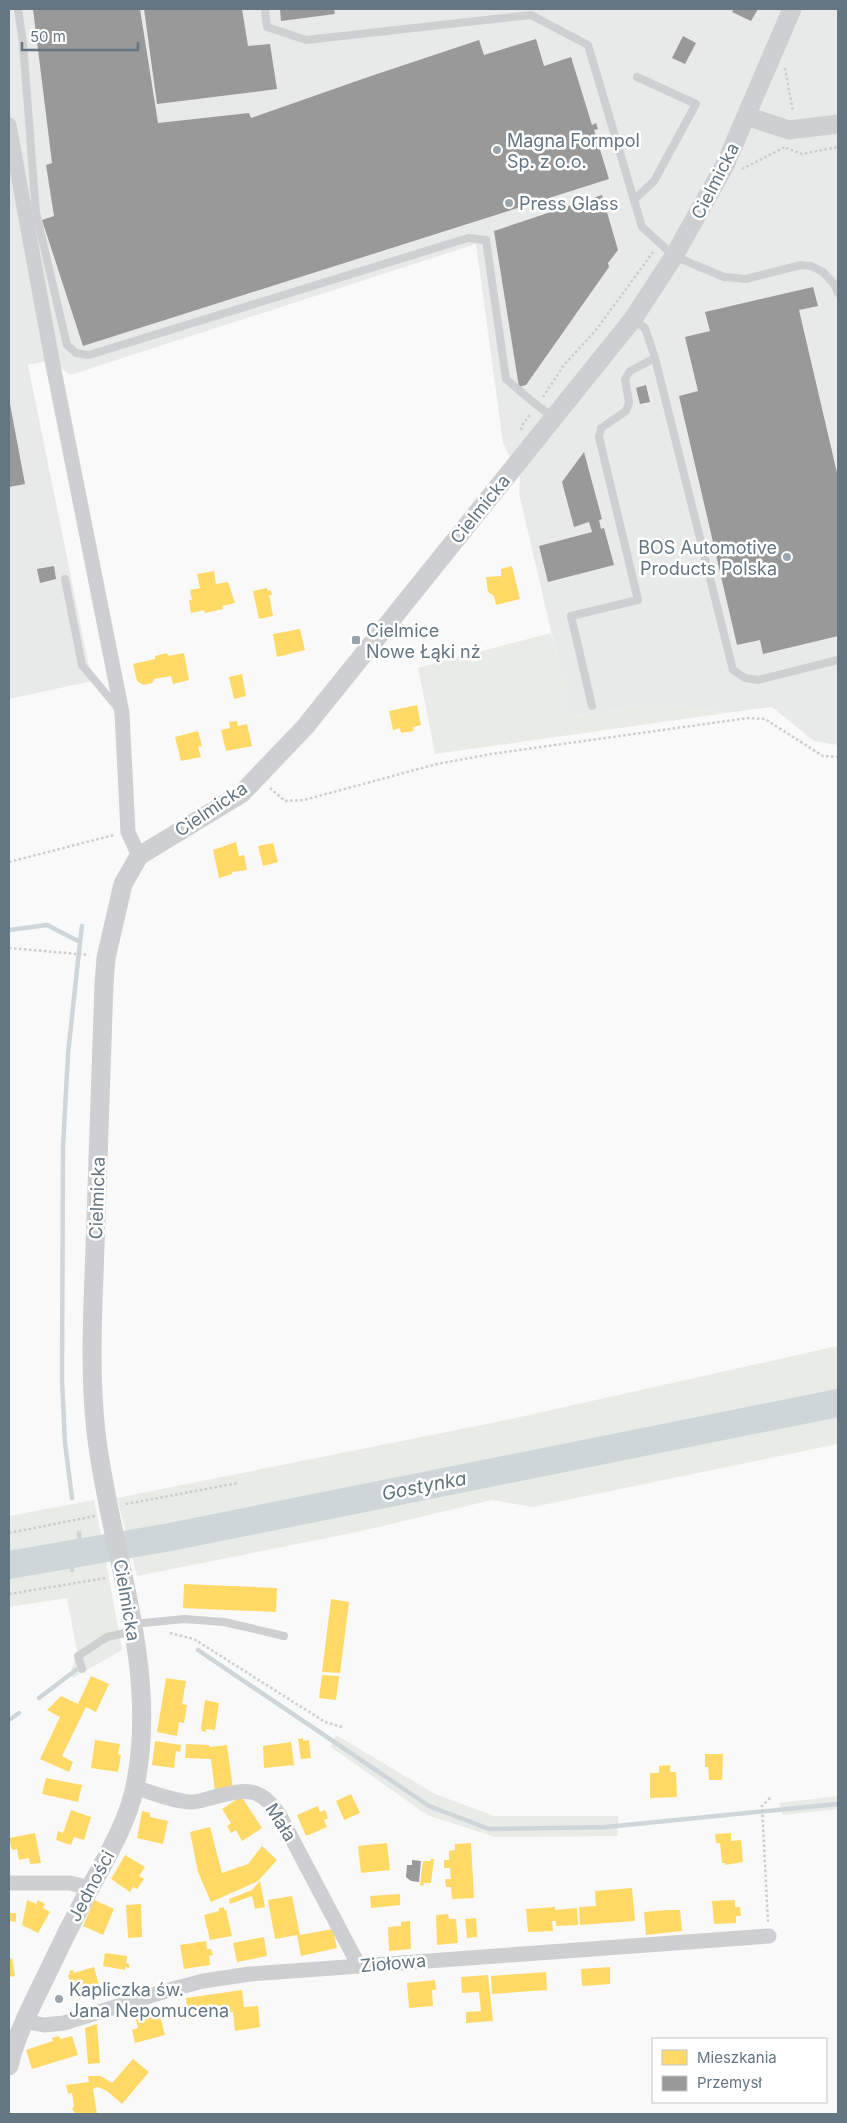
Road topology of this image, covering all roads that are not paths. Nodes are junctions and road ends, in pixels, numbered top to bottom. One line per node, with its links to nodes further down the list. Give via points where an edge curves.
1 (18, 9): 13 (lane, via 36,213 67,345 76,353 89,355 468,238 486,240 506,379 536,407)
2 (265, 9): 8 (lane, via 267,27 306,40 531,15 588,45)
3 (792, 9): 5 (street, Cielmicka)
4 (637, 77): 8 (lane, via 696,104 654,181)
5 (746, 116): 6 (street, via 789,130); 9 (street, Cielmicka, via 725,166)
6 (838, 124)
7 (9, 125): 17 (street)
8 (634, 200): 9 (lane, via 642,227)
9 (674, 256): 10 (lane, via 724,277 746,279 801,265 811,266 823,272); 11 (street, Cielmicka)
10 (838, 293)
11 (633, 318): 12 (lane, via 645,328); 13 (street, Cielmicka)
12 (655, 358): 15 (lane, via 733,670 745,678 758,680); 16 (lane, via 630,371 626,379 629,403 626,411 601,428 599,437 638,600 571,616)
13 (554, 417): 18 (street, Cielmicka, via 311,720 241,794)
14 (65, 579): 17 (lane, via 82,665)
15 (838, 660)
16 (592, 706)
17 (122, 713): 18 (street, via 128,832)
18 (138, 856): 19 (street, Cielmicka, via 122,884 106,958 93,1314 96,1431 111,1515 114,1574)
19 (133, 1627): 20 (lane, via 184,1619 224,1622); 21 (lane, via 107,1637 78,1656); 22 (street, Cielmicka)
20 (284, 1636)
21 (82, 1669)
22 (141, 1698): 23 (street, Jedności, via 142,1729)
23 (135, 1787): 25 (street, Jedności, via 114,1843); 27 (street, Mała, via 196,1802 242,1791 266,1798 280,1816)
24 (9, 1884): 25 (street, via 70,1883)
25 (90, 1888): 28 (street, Jedności)
26 (769, 1936): 27 (street, Ziołowa)
27 (359, 1966): 28 (street, Ziołowa, via 203,1981 64,2023 44,2025)
28 (24, 2021): 29 (street, Jedności)
29 (9, 2066)

